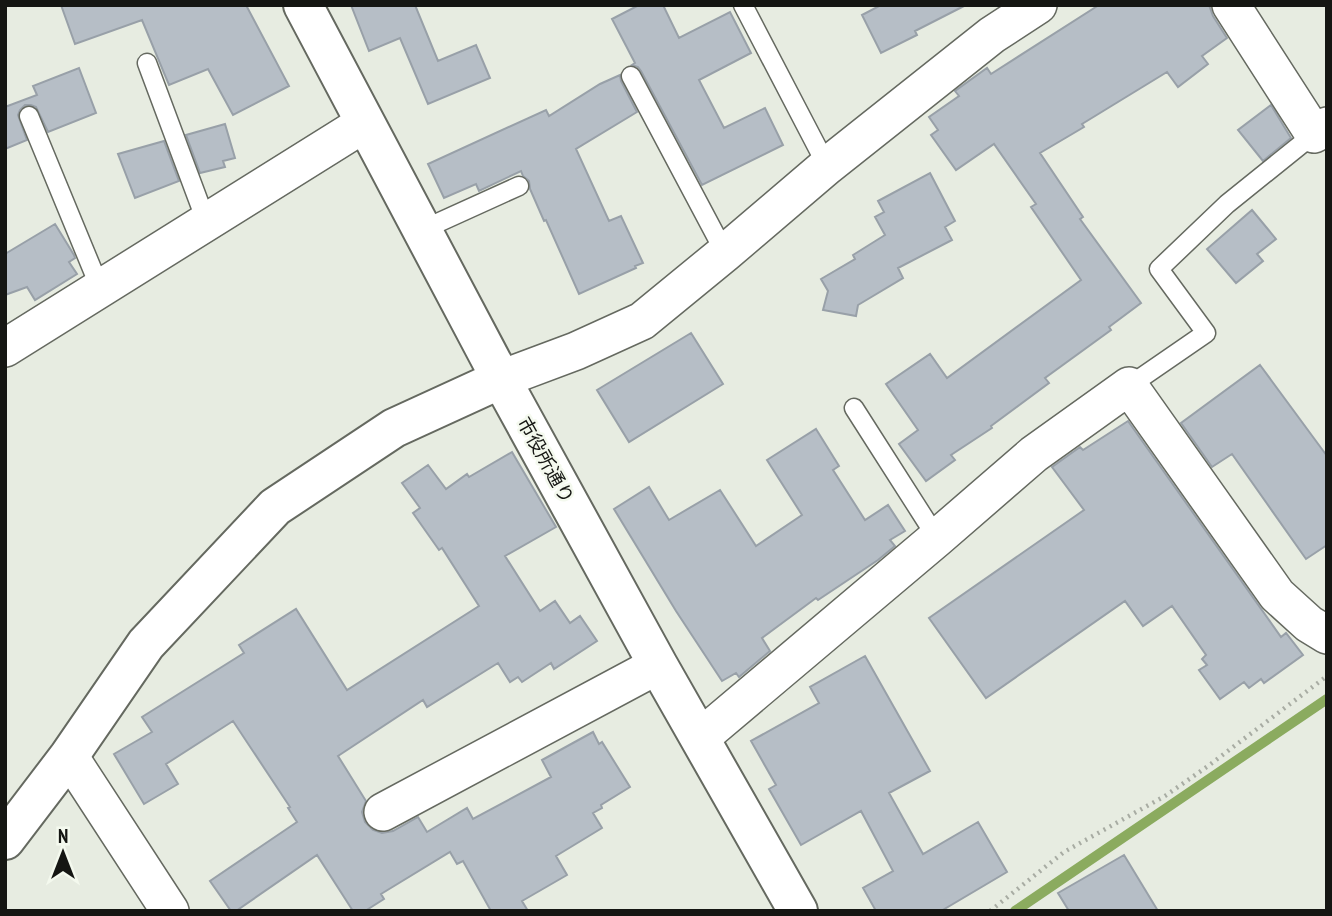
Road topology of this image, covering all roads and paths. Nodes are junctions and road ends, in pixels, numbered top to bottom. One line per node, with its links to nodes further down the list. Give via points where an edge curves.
1 (303, 5): 9 (street, 市役所通り)
2 (744, 5): 11 (lane)
3 (1038, 5): 5 (street)
4 (1231, 5): 10 (street)
5 (985, 20): 11 (street)
6 (147, 63): 13 (lane)
7 (631, 76): 15 (lane)
8 (29, 116): 16 (lane)
9 (365, 123): 13 (street); 14 (street, 市役所通り)
10 (1321, 130): 19 (lane, via 1227,204 1159,269 1206,332)
11 (827, 166): 15 (street)
12 (519, 186): 14 (lane)
13 (206, 221): 16 (street)
14 (422, 230): 18 (street, 市役所通り)
15 (725, 253): 18 (street, via 642,321)
16 (100, 288): 17 (street)
17 (5, 348)
18 (501, 379): 23 (street, 市役所通り); 26 (street, via 394,428 275,507 146,645)
19 (1129, 386): 21 (street, via 1034,454); 22 (street, via 1277,595)
20 (854, 408): 21 (lane)
21 (937, 538): 25 (street)
22 (1327, 635)
23 (658, 664): 25 (street, 市役所通り); 27 (street)
24 (1327, 676): 31 (path, via 1165,796 1064,852)
25 (699, 738): 29 (street, 市役所通り)
26 (69, 756): 28 (street); 30 (street)
27 (383, 812)
28 (5, 839)
29 (788, 908)
30 (170, 911)
31 (990, 911)

